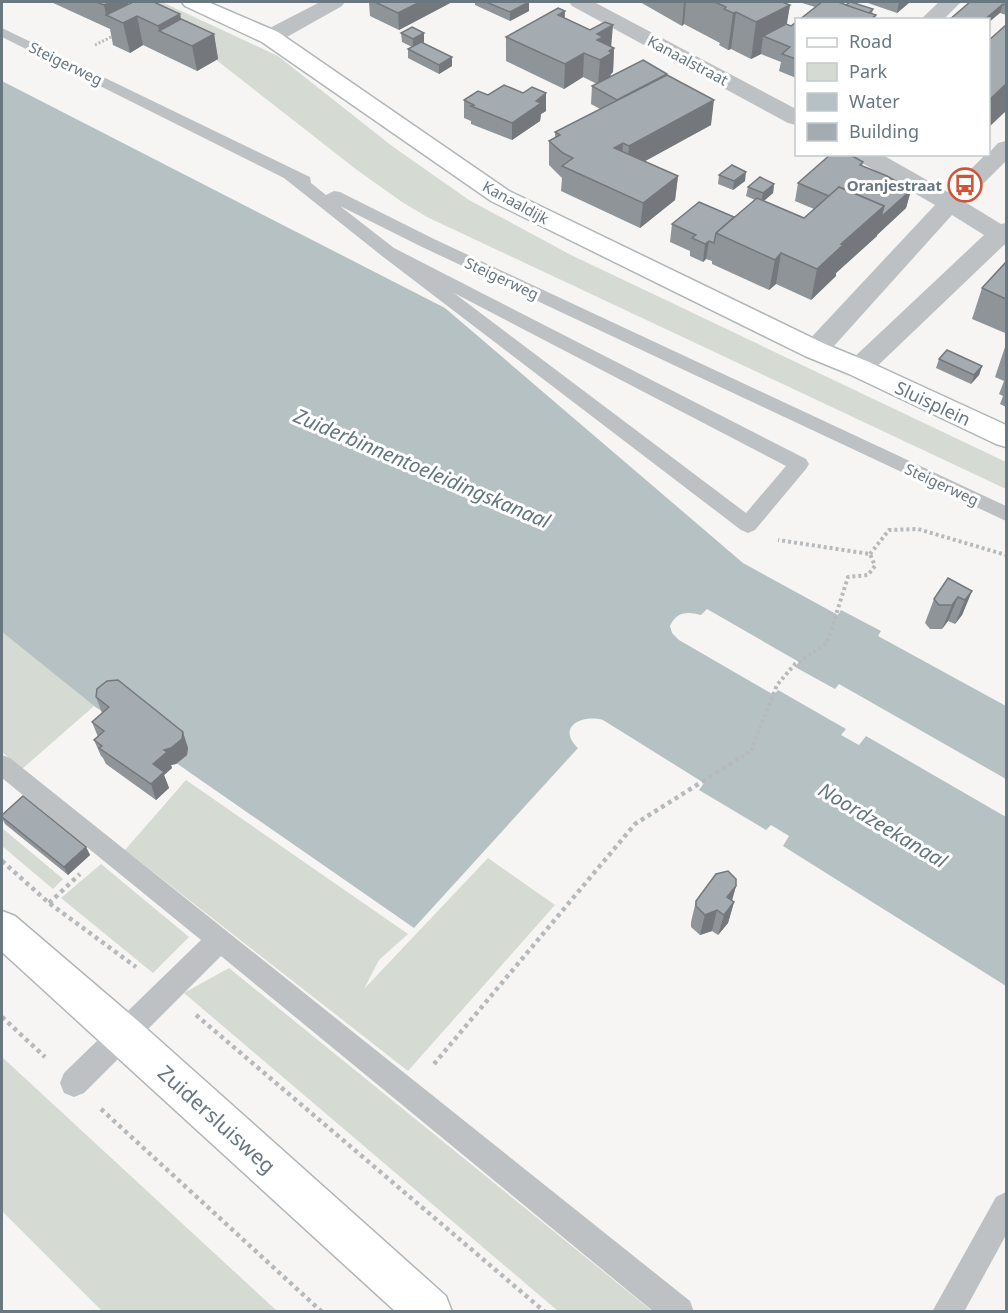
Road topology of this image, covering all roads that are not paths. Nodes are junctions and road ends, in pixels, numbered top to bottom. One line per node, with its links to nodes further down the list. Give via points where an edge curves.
1 (192, 2): 7 (street, Kanaaldijk)
2 (335, 2): 7 (street)
3 (579, 2): 8 (street, Kanaalstraat)
4 (951, 2): 5 (street)
5 (932, 18)
6 (2, 32): 11 (lane, Steigerweg)
7 (270, 37): 15 (street, Kanaaldijk, via 500,196)
8 (795, 117)
9 (1006, 148): 12 (street)
10 (867, 156): 12 (street)
11 (290, 174): 14 (lane); 18 (lane, Steigerweg)
12 (951, 203): 13 (street); 15 (street)
13 (1005, 234): 16 (street, via 973,258)
14 (388, 252): 14 (lane, via 748,525 799,464)
15 (815, 351): 16 (street, Kanaaldijk)
16 (859, 368): 17 (street, Sluisplein)
17 (1006, 437)
18 (1006, 514)
19 (2, 765): 21 (lane)
20 (2, 928): 22 (street, Zuidersluisweg)
21 (220, 939): 22 (lane); 26 (lane)
22 (124, 1035): 23 (lane); 25 (street, Zuidersluisweg)
23 (74, 1083)
24 (1006, 1207): 27 (lane)
25 (430, 1311)
26 (679, 1311)
27 (947, 1311)

